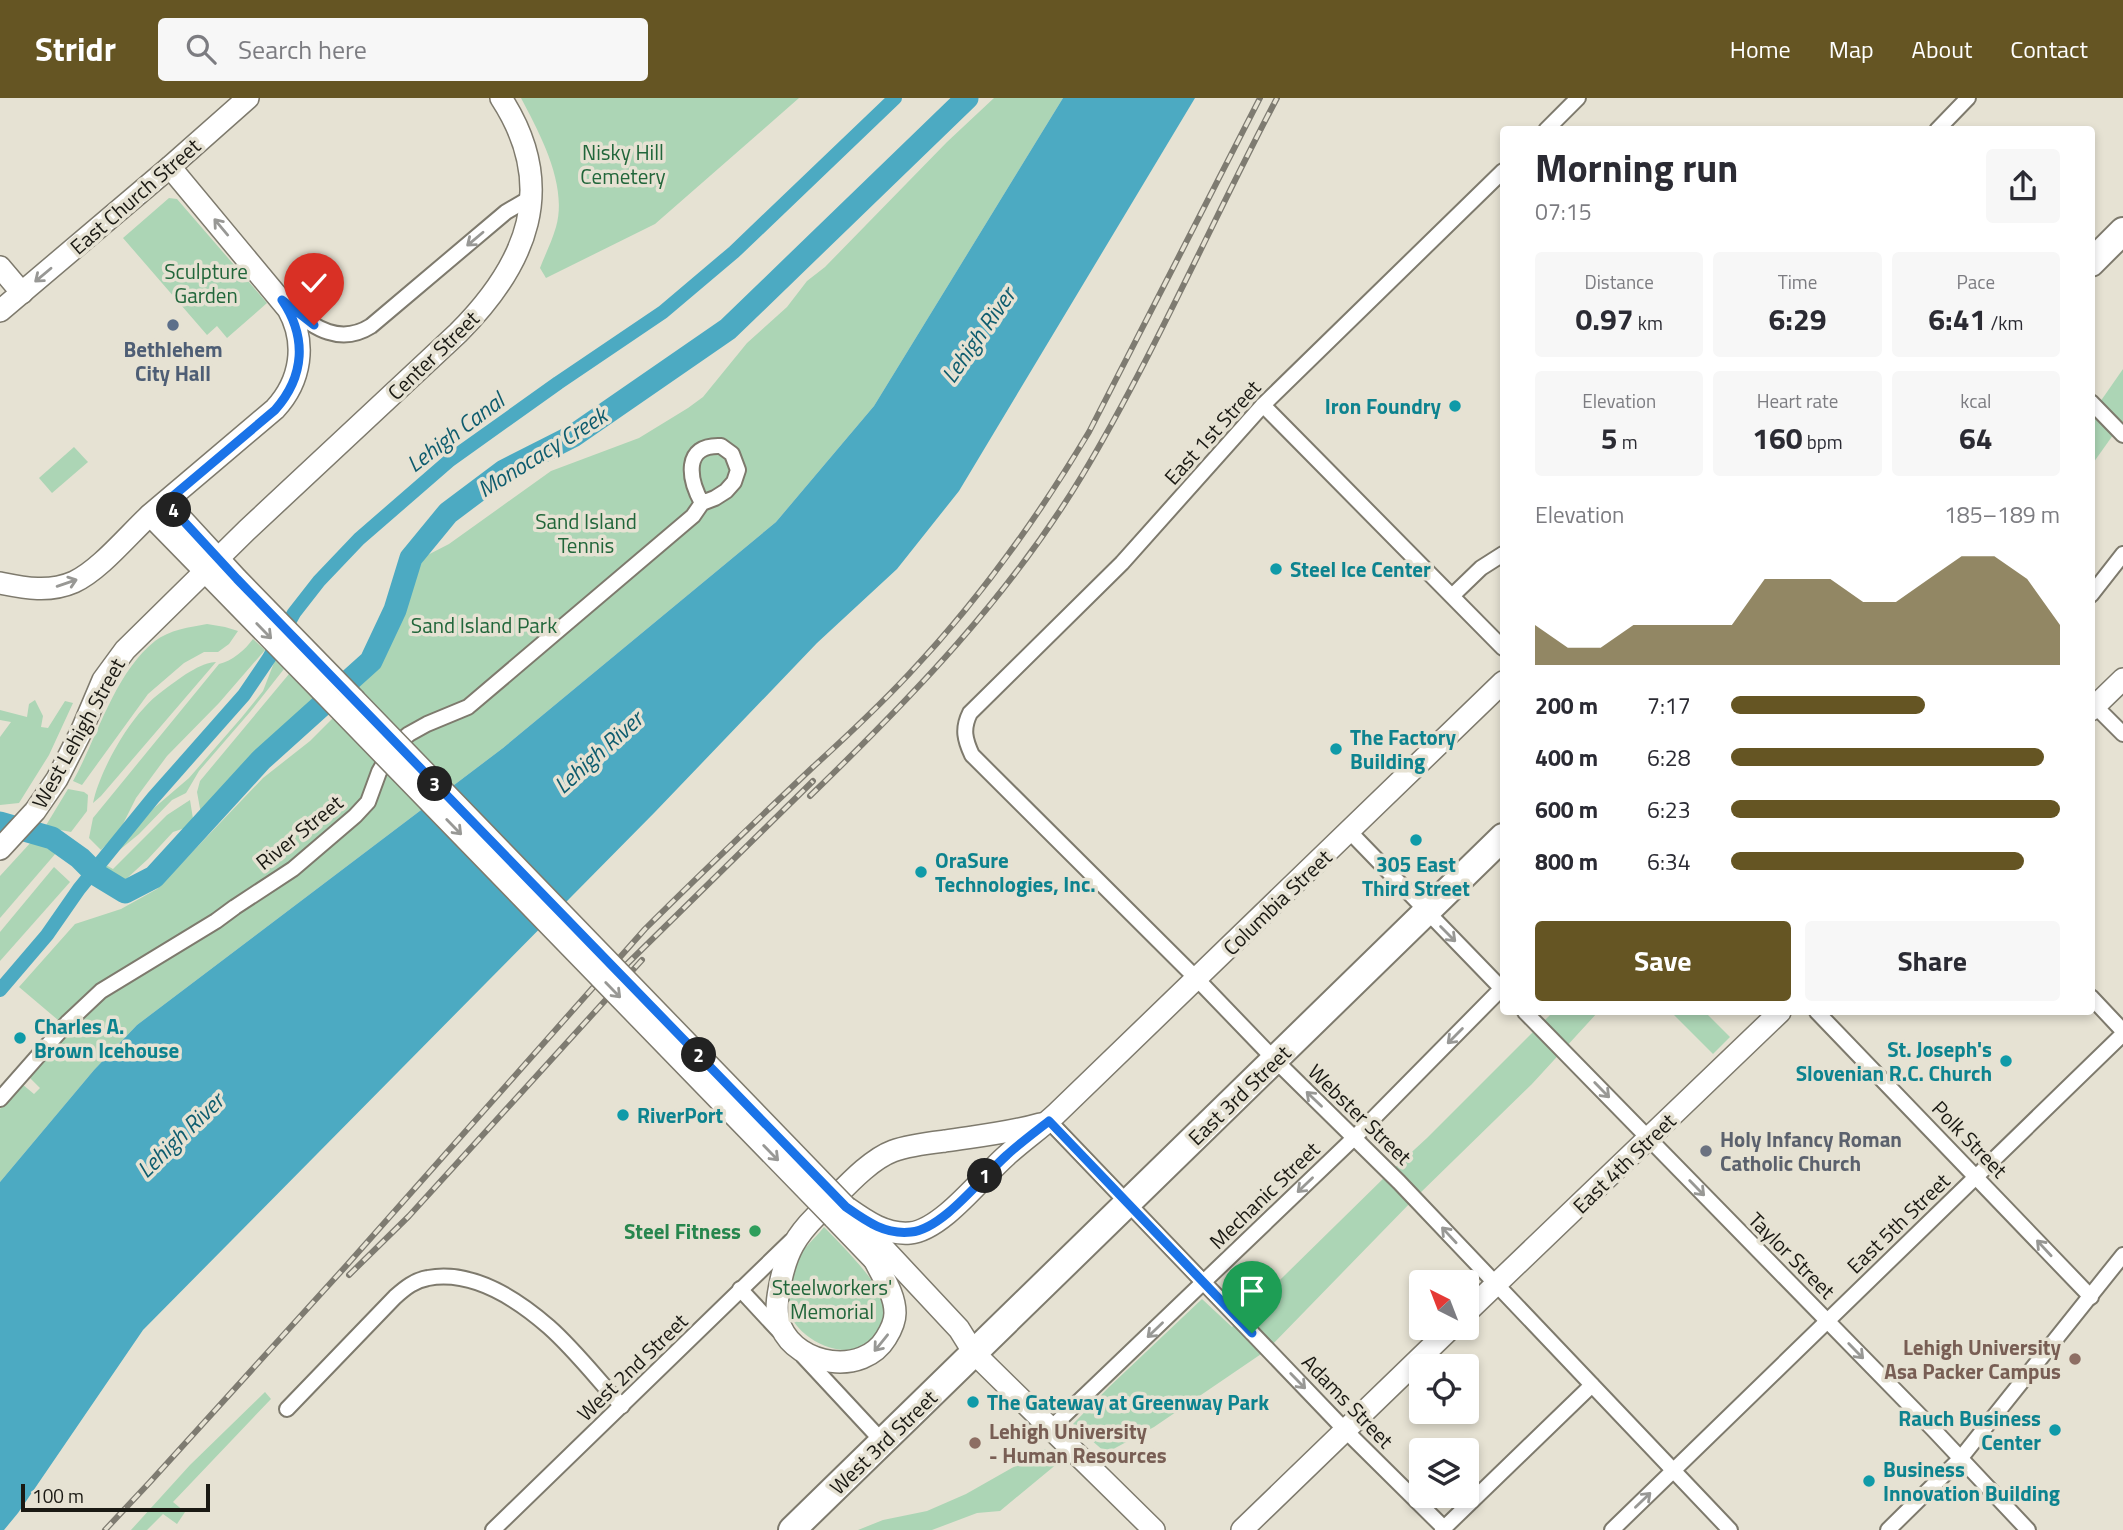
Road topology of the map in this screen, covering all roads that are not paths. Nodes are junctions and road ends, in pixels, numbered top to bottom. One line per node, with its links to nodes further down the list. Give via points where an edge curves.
1 (248, 98): 7 (main road, East Church Street)
2 (500, 98): 9 (main road, Center Street, via 523,143)
3 (1578, 98): 5 (street)
4 (1968, 98): 6 (street)
5 (1550, 126)
6 (1941, 126)
7 (170, 167): 13 (main road, East Church Street, one-way to 13); 14 (main road, one-way to 7)
8 (1500, 174): 16 (street, East 1st Street)
9 (530, 198): 14 (street, one-way to 14, via 506,212 357,333 337,335 322,330); 23 (main road, Center Street, via 516,257 480,311)
10 (2123, 232): 11 (highway)
11 (2095, 259)
12 (0, 267): 13 (main road)
13 (22, 293): 15 (main road, East Church Street)
14 (282, 300): 20 (main road, via 297,327 300,355 284,399)
15 (0, 311)
16 (1263, 405): 26 (street); 32 (street, East 1st Street, via 1122,563 970,713)
17 (2095, 406): 18 (street)
18 (2123, 435)
19 (702, 503): 47 (street, River Street, via 693,516 468,707 409,734 393,747 368,802 293,869 100,991)
20 (158, 508): 23 (main road); 24 (main road, one-way to 20, via 44,589 74,582)
21 (2123, 554): 25 (street)
22 (1500, 556): 26 (street)
23 (217, 570): 36 (main road, West Lehigh Street, via 125,650 103,680 57,779 36,811); 53 (main road, bridge)
24 (0, 583)
25 (2095, 590)
26 (1453, 594): 27 (street)
27 (1500, 645)
28 (2123, 679): 30 (main road)
29 (1500, 685): 34 (main road, Columbia Street)
30 (2095, 704)
31 (2095, 708): 33 (street)
32 (964, 730): 38 (street, Webster Street, via 972,755)
33 (2123, 734)
34 (1350, 832): 37 (street); 38 (main road, Columbia Street)
35 (1500, 840): 37 (highway, East 3rd Street)
36 (1, 848)
37 (1427, 912): 39 (street, one-way to 39); 46 (highway, East 3rd Street)
38 (1197, 979): 46 (street, Webster Street); 48 (main road, Columbia Street)
39 (1500, 986)
40 (1500, 992): 49 (street, Mechanic Street, one-way to 49)
41 (2095, 1002): 45 (street)
42 (1528, 1015): 50 (street, Taylor Street, one-way to 50)
43 (1777, 1015): 50 (main road, East 4th Street)
44 (1820, 1015): 51 (street, Polk Street)
45 (2123, 1032): 51 (street, East 5th Street)
46 (1275, 1060): 49 (street, Webster Street, one-way to 46); 52 (highway, East 3rd Street)
47 (0, 1099)
48 (1049, 1121): 52 (street, Adams Street); 53 (main road, Columbia Street, via 932,1226 907,1233 881,1229); 54 (main road, via 1014,1132 892,1151 865,1170)
49 (1354, 1138): 57 (street, Mechanic Street, one-way to 57); 58 (street, Webster Street, one-way to 49)
50 (1649, 1139): 58 (main road, East 4th Street); 62 (street, Taylor Street, one-way to 62)
51 (1976, 1176): 60 (street, Polk Street, one-way to 51); 62 (street, East 5th Street)
52 (1128, 1203): 57 (street, Adams Street); 65 (highway, East 3rd Street)
53 (840, 1213): 56 (main road); 65 (main road, via 959,1329)
54 (799, 1233): 59 (street, West 2nd Street); 64 (main road, via 778,1295 780,1326)
55 (2123, 1255): 60 (street)
56 (874, 1259): 64 (main road, one-way to 64, via 895,1314 880,1347 845,1363 814,1356); 65 (main road, via 950,1340)
57 (1204, 1282): 69 (street, Mechanic Street, one-way to 69); 70 (street, Adams Street, one-way to 70)
58 (1496, 1285): 61 (main road, East 4th Street); 66 (street, Webster Street)
59 (740, 1289): 64 (street); 67 (street, West 2nd Street)
60 (2091, 1297): 72 (street)
61 (1479, 1301)
62 (1827, 1321): 72 (street, Taylor Street, one-way to 72); 73 (street, East 5th Street)
63 (1439, 1340): 70 (main road)
64 (792, 1344): 71 (street)
65 (974, 1353): 69 (main road); 71 (highway, West 3rd Street)
66 (1592, 1385): 73 (street, Webster Street); 74 (street)
67 (622, 1406): 68 (street, via 549,1327 511,1298 484,1284 440,1277 410,1285 396,1297); 75 (street, West 2nd Street)
68 (287, 1409)
69 (1051, 1429): 77 (main road)
70 (1345, 1430): 74 (street, Adams Street); 78 (main road)
71 (883, 1442): 76 (highway, West 3rd Street)
72 (1961, 1459): 81 (street); 82 (street, Taylor Street)
73 (1673, 1471): 79 (street, East 5th Street, one-way to 73); 80 (street, Webster Street)
74 (1443, 1529)
75 (494, 1530)
76 (792, 1530)
77 (1154, 1530)
78 (1242, 1530)
79 (1612, 1530)
80 (1730, 1530)
81 (1888, 1530)
82 (2028, 1530)

